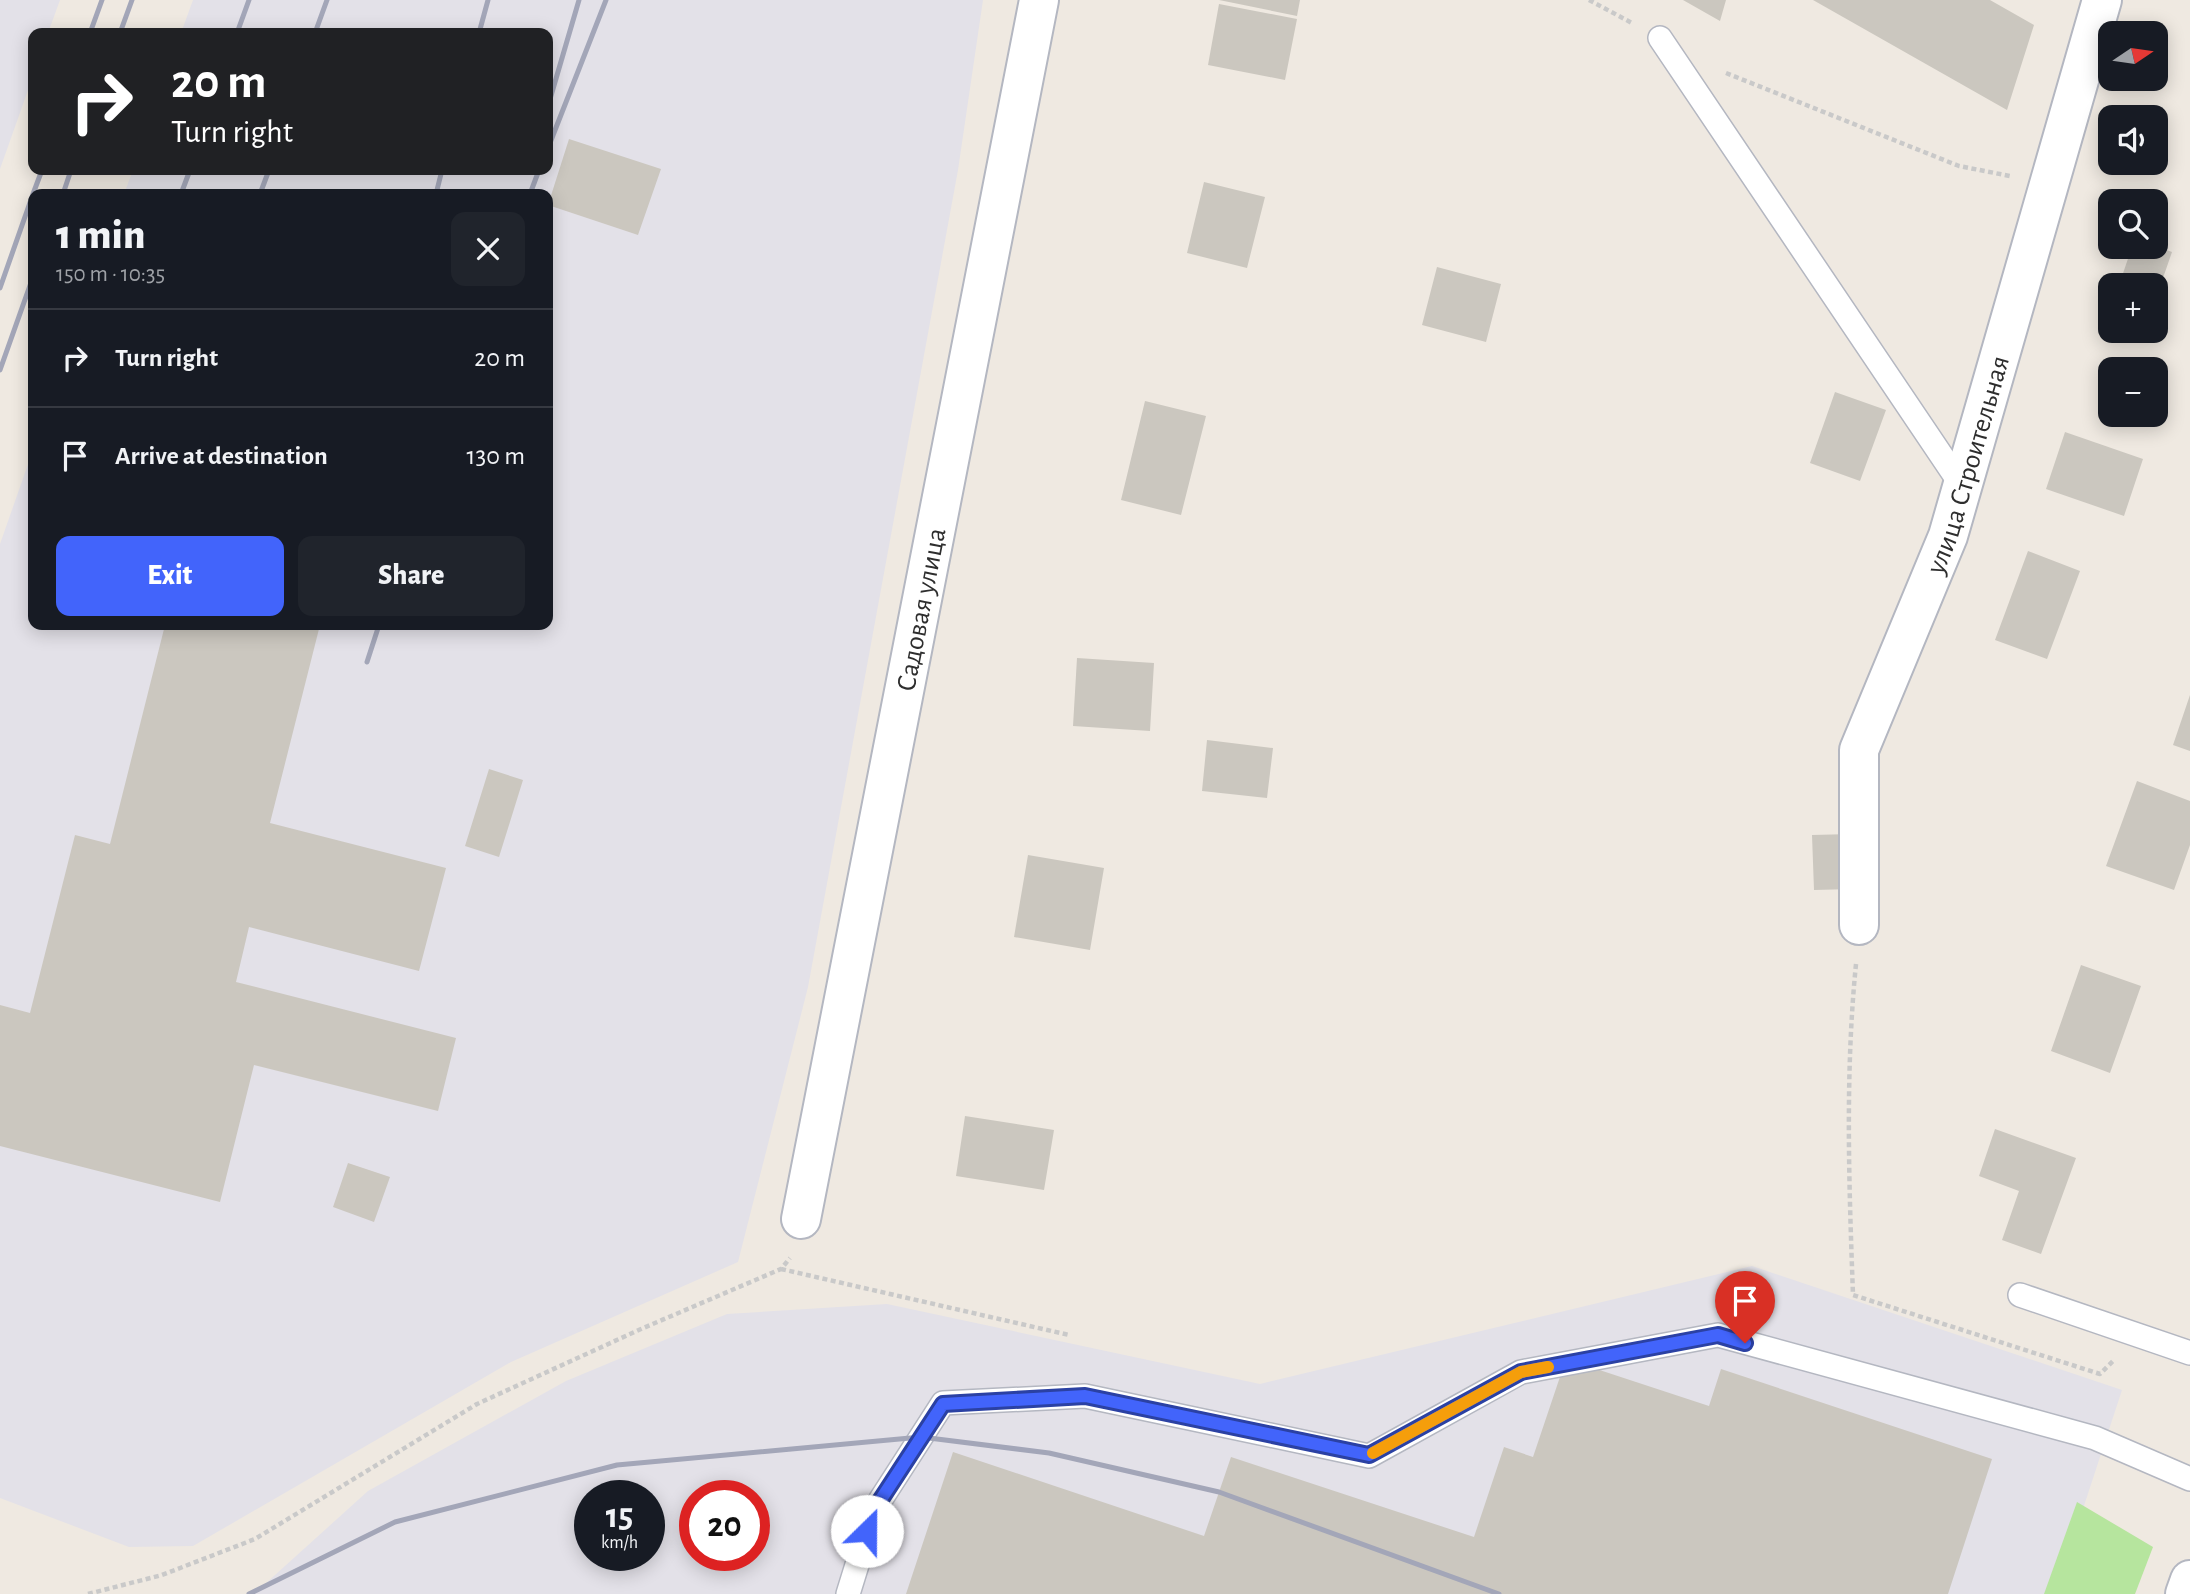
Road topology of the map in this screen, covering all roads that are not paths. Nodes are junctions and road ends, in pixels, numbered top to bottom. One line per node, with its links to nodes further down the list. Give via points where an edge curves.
1 (1040, 0): 6 (street, Садовая улица)
2 (2102, 0): 4 (street, улица Строительная)
3 (1660, 38): 4 (lane)
4 (1962, 486): 5 (street, улица Строительная, via 1948,536 1859,750)
5 (1859, 925)
6 (801, 1219)
7 (2020, 1295): 8 (lane)
8 (2190, 1353)
9 (2190, 1479): 11 (lane, via 2095,1438 1718,1335 1521,1372 1369,1455 1085,1396 943,1404 874,1510)
10 (2190, 1580): 12 (street)
11 (848, 1594)
12 (2185, 1594)

